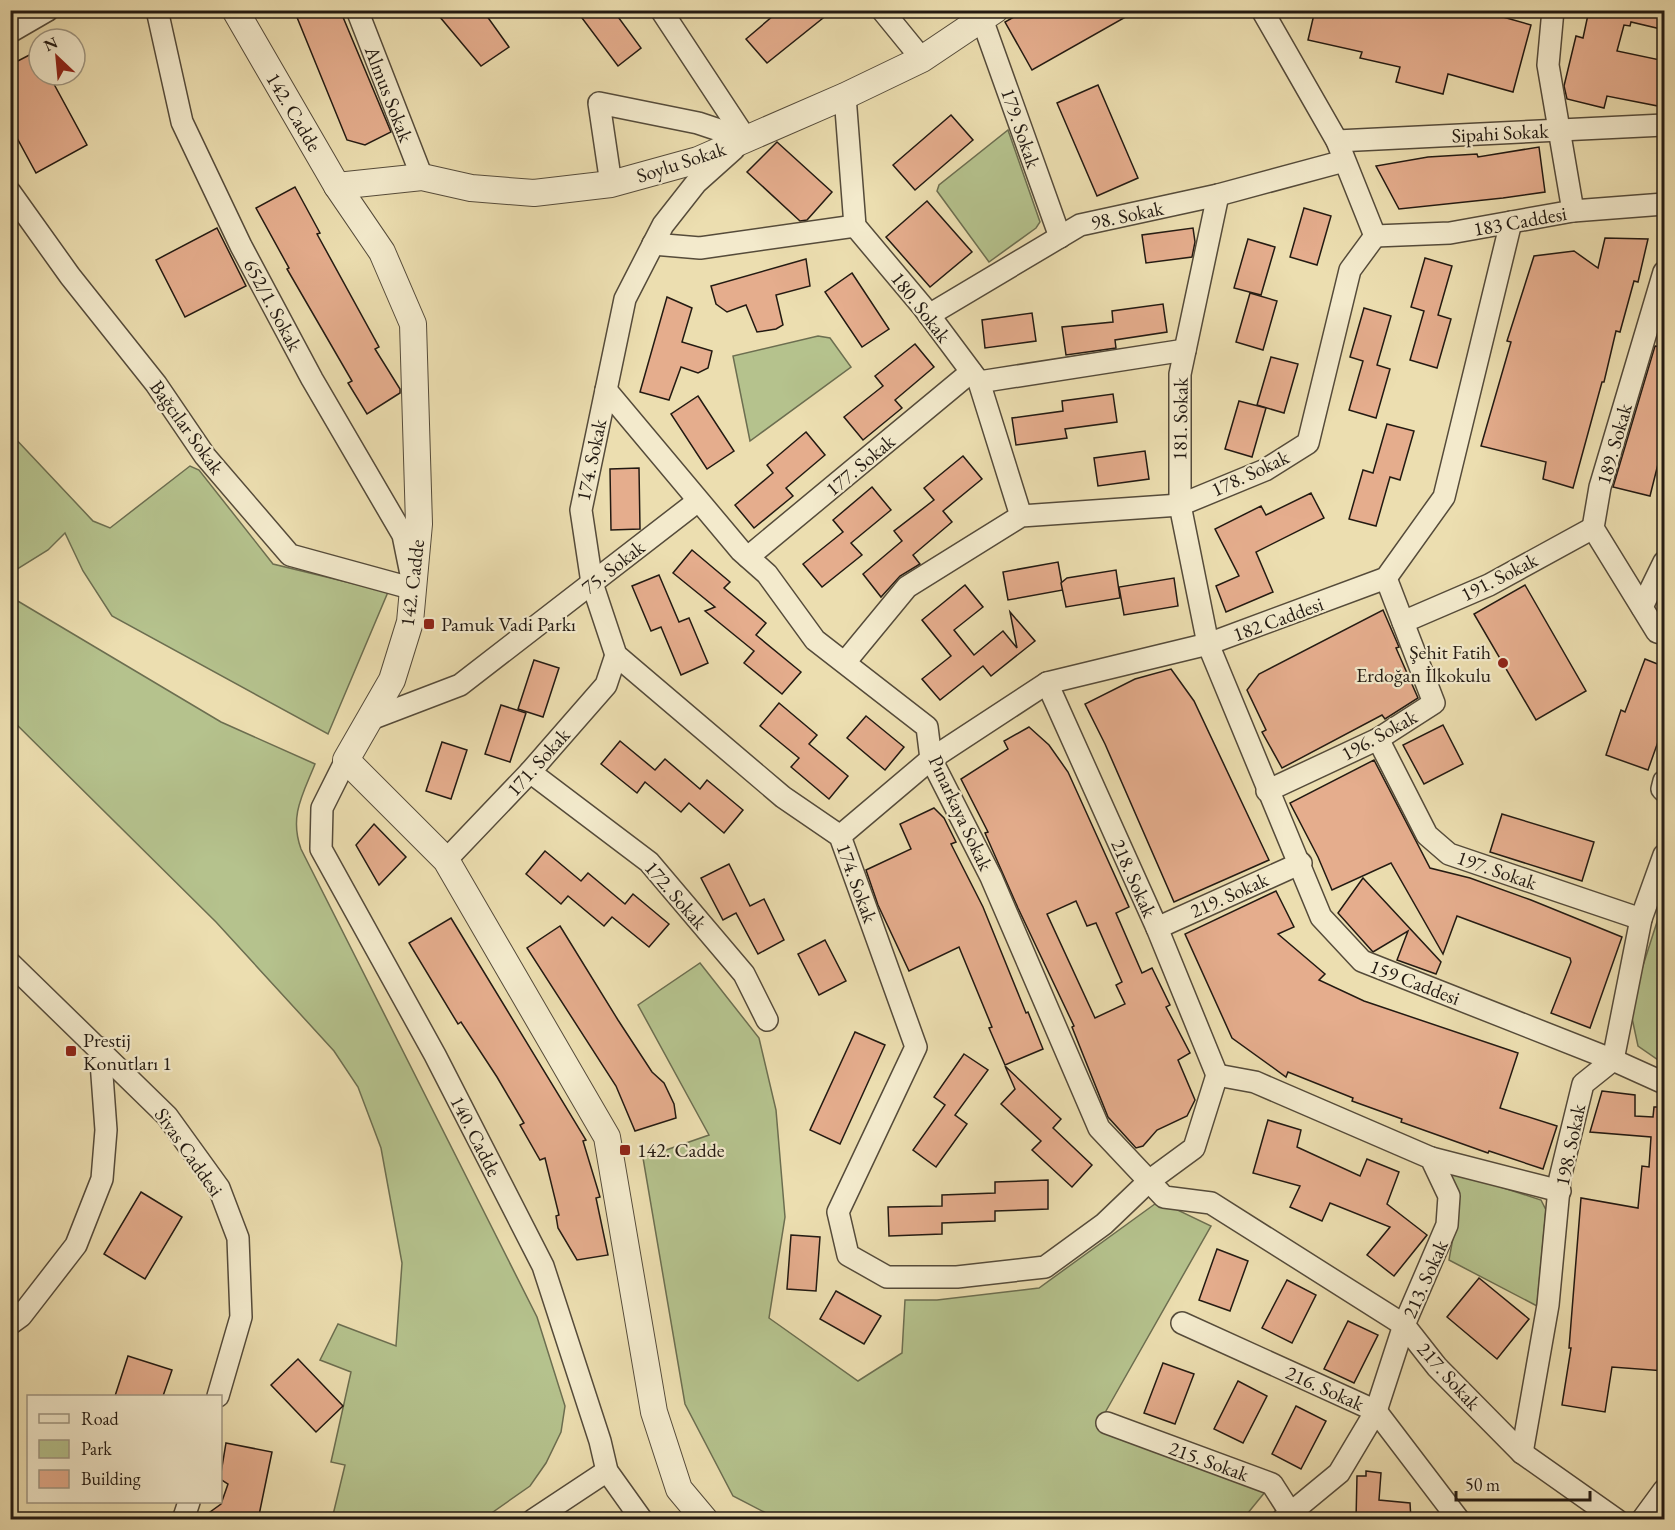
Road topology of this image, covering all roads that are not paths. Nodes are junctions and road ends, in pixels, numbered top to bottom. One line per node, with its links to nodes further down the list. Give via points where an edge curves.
1 (48, 10): 10 (street)
2 (157, 10): 43 (street, 652/1. Sokak, via 182,122 246,256 403,535)
3 (235, 10): 20 (street, 142. Cadde)
4 (357, 10): 18 (street, Almus Sokak)
5 (661, 10): 15 (street)
6 (882, 10): 11 (street)
7 (1262, 10): 16 (street)
8 (1553, 10): 14 (street, via 1548,65)
9 (989, 15): 11 (street, Soylu Sokak); 28 (street, 179. Sokak)
10 (10, 32)
11 (922, 59): 12 (street, Soylu Sokak)
12 (844, 96): 15 (street, Soylu Sokak); 26 (street)
13 (1665, 125): 14 (street, Sipahi Sokak)
14 (1559, 130): 16 (street, Sipahi Sokak); 24 (street)
15 (746, 139): 19 (street, Soylu Sokak, via 698,160); 19 (street, via 698,123 599,103); 29 (street, 174. Sokak, via 696,183)
16 (1336, 141): 17 (street)
17 (1344, 161): 22 (street, 98. Sokak); 27 (street)
18 (422, 177): 19 (street, Soylu Sokak, via 471,188 534,193); 20 (street, Soylu Sokak)
19 (612, 184)
20 (338, 186): 43 (street, 142. Cadde, via 382,252 413,324 419,524)
21 (10, 192): 43 (street, Bağcılar Sokak, via 70,276 156,384 205,456 290,555)
22 (1218, 195): 28 (street, 98. Sokak, via 1080,225); 32 (street, 181. Sokak)
23 (1665, 204): 24 (street, 183 Caddesi)
24 (1573, 211): 25 (street, 183 Caddesi)
25 (1511, 222): 27 (street, 183 Caddesi, via 1450,233); 41 (street, via 1444,497)
26 (855, 226): 29 (street, via 699,248); 31 (street, 180. Sokak)
27 (1375, 236): 36 (street, 178. Sokak, via 1350,270 1308,443 1265,470)
28 (1059, 237): 31 (street, 98. Sokak)
29 (653, 244): 34 (street, 174. Sokak, via 625,299)
30 (1665, 272): 38 (street, 189. Sokak, via 1600,487)
31 (929, 315): 33 (street, 180. Sokak)
32 (1185, 350): 33 (street); 36 (street, 181. Sokak, via 1180,374)
33 (975, 377): 37 (street, 180. Sokak); 39 (street, 177. Sokak)
34 (606, 390): 35 (street, Pınarkaya Sokak); 42 (street, 174. Sokak, via 581,510)
35 (699, 501): 39 (street, Pınarkaya Sokak); 42 (street, 75. Sokak)
36 (1180, 505): 37 (street, 178. Sokak); 47 (street, 181. Sokak)
37 (1021, 516): 49 (street, 178. Sokak, via 907,587)
38 (1593, 528): 44 (street); 45 (street, 191. Sokak, via 1489,585)
39 (748, 557): 49 (street, Pınarkaya Sokak, via 767,574 816,640)
40 (1665, 562): 44 (street)
41 (1386, 578): 45 (street, 196. Sokak); 47 (street, 182 Caddesi)
42 (592, 583): 48 (street, 174. Sokak); 51 (street, 75. Sokak, via 460,685)
43 (414, 589): 51 (street, 142. Cadde, via 410,622 392,680)
44 (1642, 607): 46 (street, via 1657,632)
45 (1403, 622): 52 (street, 196. Sokak, via 1434,703)
46 (1665, 634)
47 (1208, 644): 50 (street, 182 Caddesi); 57 (street, 159 Caddesi)
48 (616, 655): 55 (street, 171. Sokak, via 606,686); 59 (street, 174. Sokak, via 783,797)
49 (846, 661): 54 (street, Pınarkaya Sokak, via 927,727)
50 (1047, 683): 54 (street, 182 Caddesi); 64 (street, 218. Sokak)
51 (371, 719): 53 (street, 142. Cadde)
52 (1378, 740): 57 (street, 196. Sokak); 63 (street, 197. Sokak, via 1427,835 1449,854)
53 (346, 759): 61 (street); 81 (street, 140. Cadde, via 322,808 321,849 435,1055 543,1266)
54 (932, 759): 59 (street, 182 Caddesi); 72 (street, Pınarkaya Sokak, via 991,877 1099,1128)
55 (530, 772): 61 (street, 171. Sokak); 66 (street, 172. Sokak, via 649,862 744,974)
56 (1665, 781): 58 (street)
57 (1267, 791): 62 (street, 159 Caddesi)
58 (1665, 791)
59 (840, 836): 72 (street, 174. Sokak, via 916,1047 838,1212 848,1255 887,1277 957,1277 1045,1267 1104,1224)
60 (1665, 855): 63 (street)
61 (446, 860): 86 (street, via 607,1137 654,1412 679,1490)
62 (1301, 863): 64 (street, 219. Sokak); 68 (street, 159 Caddesi, via 1321,916 1362,961)
63 (1641, 919): 68 (street)
64 (1157, 928): 69 (street, 218. Sokak)
65 (10, 963): 67 (street, Sivas Caddesi)
66 (767, 1020)
67 (100, 1048): 75 (street, via 106,1130 102,1179 76,1245 21,1316); 77 (street, Sivas Caddesi, via 167,1116 219,1188 238,1238 241,1317)
68 (1613, 1060): 70 (street, 159 Caddesi); 73 (street, 198. Sokak, via 1583,1084)
69 (1217, 1075): 71 (street, via 1255,1082); 72 (street, 174. Sokak, via 1194,1148)
70 (1665, 1083)
71 (1431, 1158): 73 (street); 76 (street, 213. Sokak, via 1449,1196 1447,1225)
72 (1149, 1181): 76 (street, 217. Sokak, via 1164,1197 1211,1203)
73 (1560, 1191): 80 (street, 198. Sokak, via 1548,1305)
74 (1182, 1323): 78 (street, 216. Sokak)
75 (10, 1324)
76 (1404, 1325): 78 (street, 213. Sokak); 80 (street, 217. Sokak, via 1437,1367)
77 (218, 1395)
78 (1376, 1411): 83 (street, 213. Sokak, via 1339,1473); 87 (street, 216. Sokak)
79 (1107, 1423): 83 (street, 215. Sokak, via 1272,1484)
80 (1522, 1453): 88 (street, 217. Sokak)
81 (607, 1471): 84 (street); 85 (street, 140. Cadde)
82 (1665, 1490): 89 (street)
83 (1289, 1518)
84 (533, 1520)
85 (642, 1520)
86 (705, 1520)
87 (1459, 1520)
88 (1617, 1520)
89 (1642, 1520)

